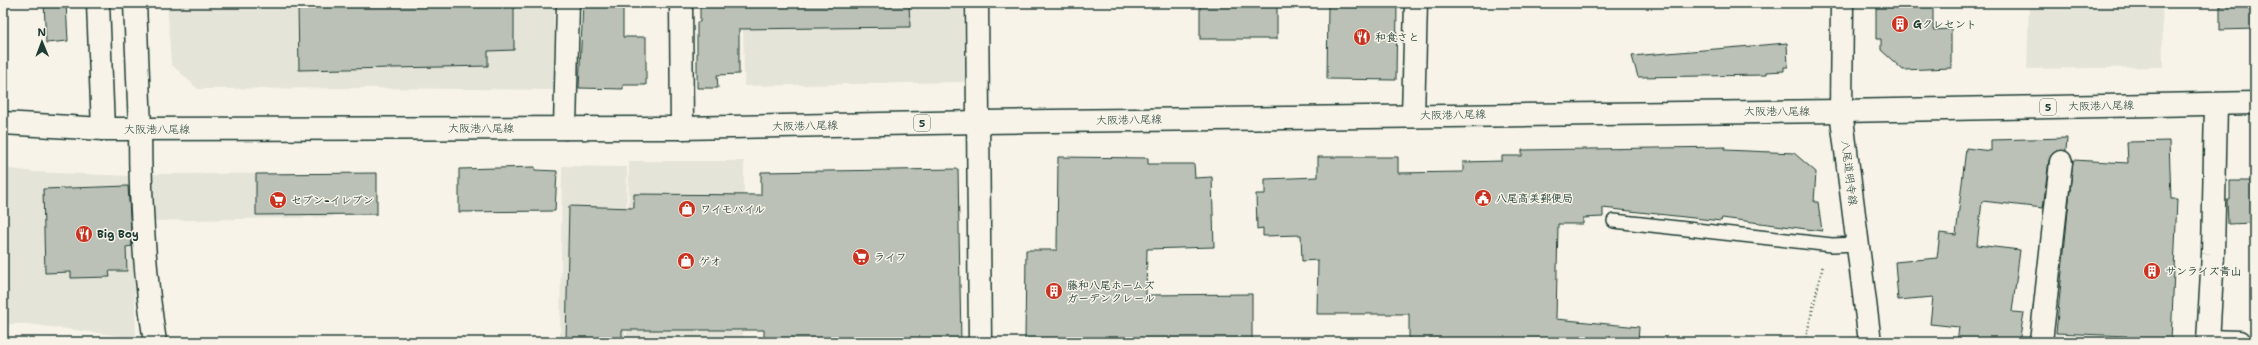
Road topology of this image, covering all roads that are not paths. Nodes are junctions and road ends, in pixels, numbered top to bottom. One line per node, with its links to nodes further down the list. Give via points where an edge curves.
1 (98, 3): 17 (main road)
2 (135, 3): 14 (main road)
3 (568, 3): 15 (main road)
4 (681, 3): 16 (main road)
5 (977, 3): 12 (main road)
6 (1416, 3): 11 (main road)
7 (1842, 3): 10 (main road, 八尾道明寺線)
8 (2255, 103): 9 (main road, 大阪港八尾線 / 5)
9 (2216, 104): 10 (main road, 大阪港八尾線 / 5); 25 (main road, via 2213,254)
10 (1841, 111): 11 (main road, 大阪港八尾線 / 5); 20 (main road, 八尾道明寺線)
11 (1413, 116): 12 (main road, 大阪港八尾線 / 5)
12 (980, 122): 16 (main road, 大阪港八尾線 / 5); 22 (main road)
13 (3, 123): 17 (main road, 大阪港八尾線 / 5)
14 (140, 128): 15 (main road, 大阪港八尾線 / 5); 17 (main road, 大阪港八尾線 / 5); 21 (main road, via 149,303)
15 (565, 128): 16 (main road, 大阪港八尾線 / 5)
16 (682, 128)
17 (103, 129)
18 (2062, 162): 24 (main road)
19 (1614, 221): 20 (lane, via 1825,244)
20 (1858, 244): 23 (main road, 八尾道明寺線)
21 (155, 342)
22 (980, 342)
23 (1870, 342)
24 (2041, 342)
25 (2208, 342): 26 (main road)
26 (2239, 342)

